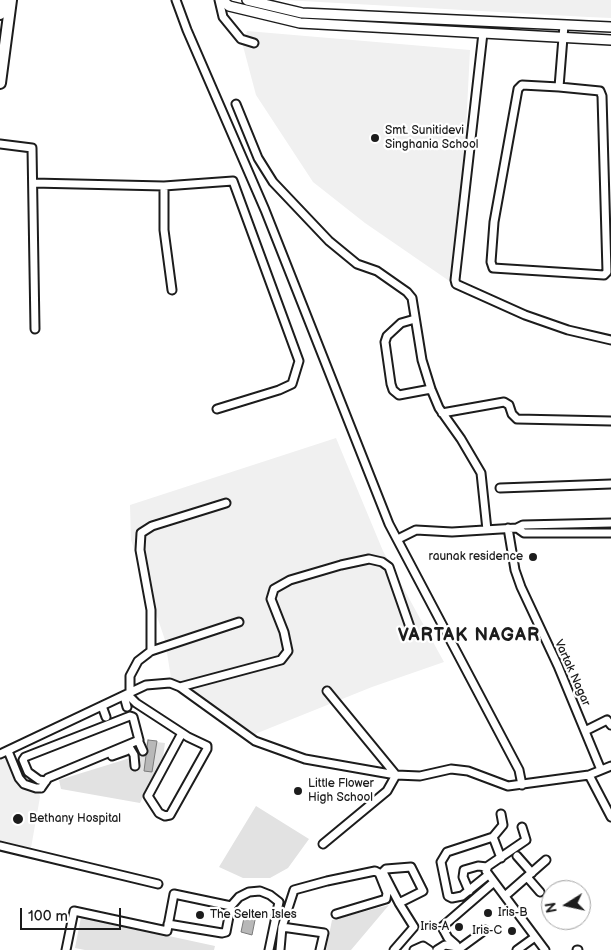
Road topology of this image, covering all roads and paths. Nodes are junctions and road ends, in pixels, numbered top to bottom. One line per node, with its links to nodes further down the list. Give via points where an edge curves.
1 (2, 0): 6 (main road)
2 (11, 0): 13 (main road)
3 (176, 0): 35 (street, via 291,273 351,423 363,462)
4 (220, 0): 9 (street, via 229,6 300,23); 12 (street, via 222,18 241,39)
5 (247, 0): 7 (street, via 302,13)
6 (0, 14)
7 (564, 24): 8 (street); 10 (street)
8 (611, 27)
9 (483, 33): 10 (street); 22 (street, via 456,284 525,315)
10 (563, 37): 11 (street); 14 (street)
11 (611, 40)
12 (254, 43)
13 (0, 83)
14 (559, 87): 14 (street, via 522,85 518,89 494,222 491,262 493,268 604,275 607,272 602,96 600,90)
15 (236, 104): 20 (street, via 258,158 273,182 329,242 357,264 377,272 407,292 412,298)
16 (0, 144): 17 (street, via 32,148)
17 (33, 183): 18 (street); 21 (street)
18 (164, 186): 19 (street, via 164,230); 24 (street, via 233,180 299,361 292,384)
19 (172, 290)
20 (415, 319): 23 (street, via 422,360); 23 (street, via 401,323 387,336 391,384 399,395)
21 (35, 329)
22 (611, 340)
23 (432, 389): 25 (street)
24 (217, 409)
25 (442, 413): 26 (street, via 504,402 517,419); 33 (street, via 480,473)
26 (611, 421)
27 (611, 484): 28 (street)
28 (500, 488)
29 (226, 503): 38 (street, via 152,526 141,533 140,550 151,610)
30 (611, 523): 32 (street, via 523,525)
31 (508, 528): 32 (street); 33 (street); 46 (street, Vartak Nagar, via 520,587)
32 (517, 528): 34 (street, via 524,533)
33 (487, 530): 35 (street, via 416,530)
34 (611, 533)
35 (398, 539): 60 (street, via 519,770)
36 (239, 622): 38 (street)
37 (411, 630): 39 (street, via 389,567 369,559 341,565 290,580 274,589 272,599 288,651 281,660)
38 (151, 651): 41 (street, via 138,661 130,676)
39 (180, 687): 41 (street, via 158,683); 57 (street, via 255,742 305,759)
40 (328, 691): 57 (street)
41 (127, 694): 42 (street); 43 (street); 47 (street)
42 (102, 706): 44 (street); 50 (street)
43 (127, 707)
44 (106, 717)
45 (611, 725): 46 (street, via 607,720)
46 (585, 731): 56 (street, Vartak Nagar)
47 (182, 733): 47 (street, via 207,746 207,749 170,816 166,816 159,813 148,796)
48 (138, 740): 49 (street); 51 (street); 59 (street, via 140,737 130,716 25,757 23,760 28,772)
49 (127, 748): 54 (street, via 134,755); 59 (street, via 86,762)
50 (12, 749): 52 (street); 53 (street); 59 (street, via 25,780)
51 (143, 751)
52 (0, 754)
53 (20, 756)
54 (134, 766)
55 (611, 766): 56 (street)
56 (601, 770): 58 (street)
57 (396, 775): 60 (street, via 420,776 451,769 468,771 508,786); 65 (street, via 387,790)
58 (590, 775): 60 (street); 62 (street)
59 (43, 784)
60 (522, 785)
61 (501, 814): 64 (street, via 503,825)
62 (611, 817)
63 (522, 827): 68 (street, via 526,840)
64 (493, 837): 68 (street); 74 (street, via 443,856 442,876 448,896 454,898)
65 (323, 844)
66 (0, 846): 73 (street)
67 (517, 856): 71 (street)
68 (501, 858): 70 (street)
69 (546, 860): 71 (street)
70 (488, 871): 72 (street); 74 (street); 74 (street, via 478,866 464,870 463,877)
71 (530, 875): 75 (street); 76 (street)
72 (494, 882): 76 (street); 84 (street, via 442,927)
73 (158, 884)
74 (469, 891)
75 (540, 892)
76 (505, 896): 83 (street)
77 (399, 903): 77 (street, via 423,891 411,867 386,868 384,872); 89 (street, via 414,928)
78 (232, 906): 80 (street, via 226,932 222,934); 80 (street, via 174,894); 86 (street, via 239,897 260,891 279,902)
79 (336, 914): 81 (street, via 386,898 379,873 375,871 296,889 292,892)
80 (168, 924): 85 (street, via 167,930 74,911)
81 (282, 927): 87 (street); 88 (street, via 324,933)
82 (485, 930): 84 (street)
83 (535, 937): 93 (street); 94 (street)
84 (458, 948): 92 (street, via 446,945)
85 (66, 950)
86 (269, 950)
87 (280, 950)
88 (320, 950)
89 (394, 950)
90 (414, 950): 91 (street, via 423,946)
91 (429, 950)
92 (437, 950)
93 (517, 950)
94 (545, 950)

